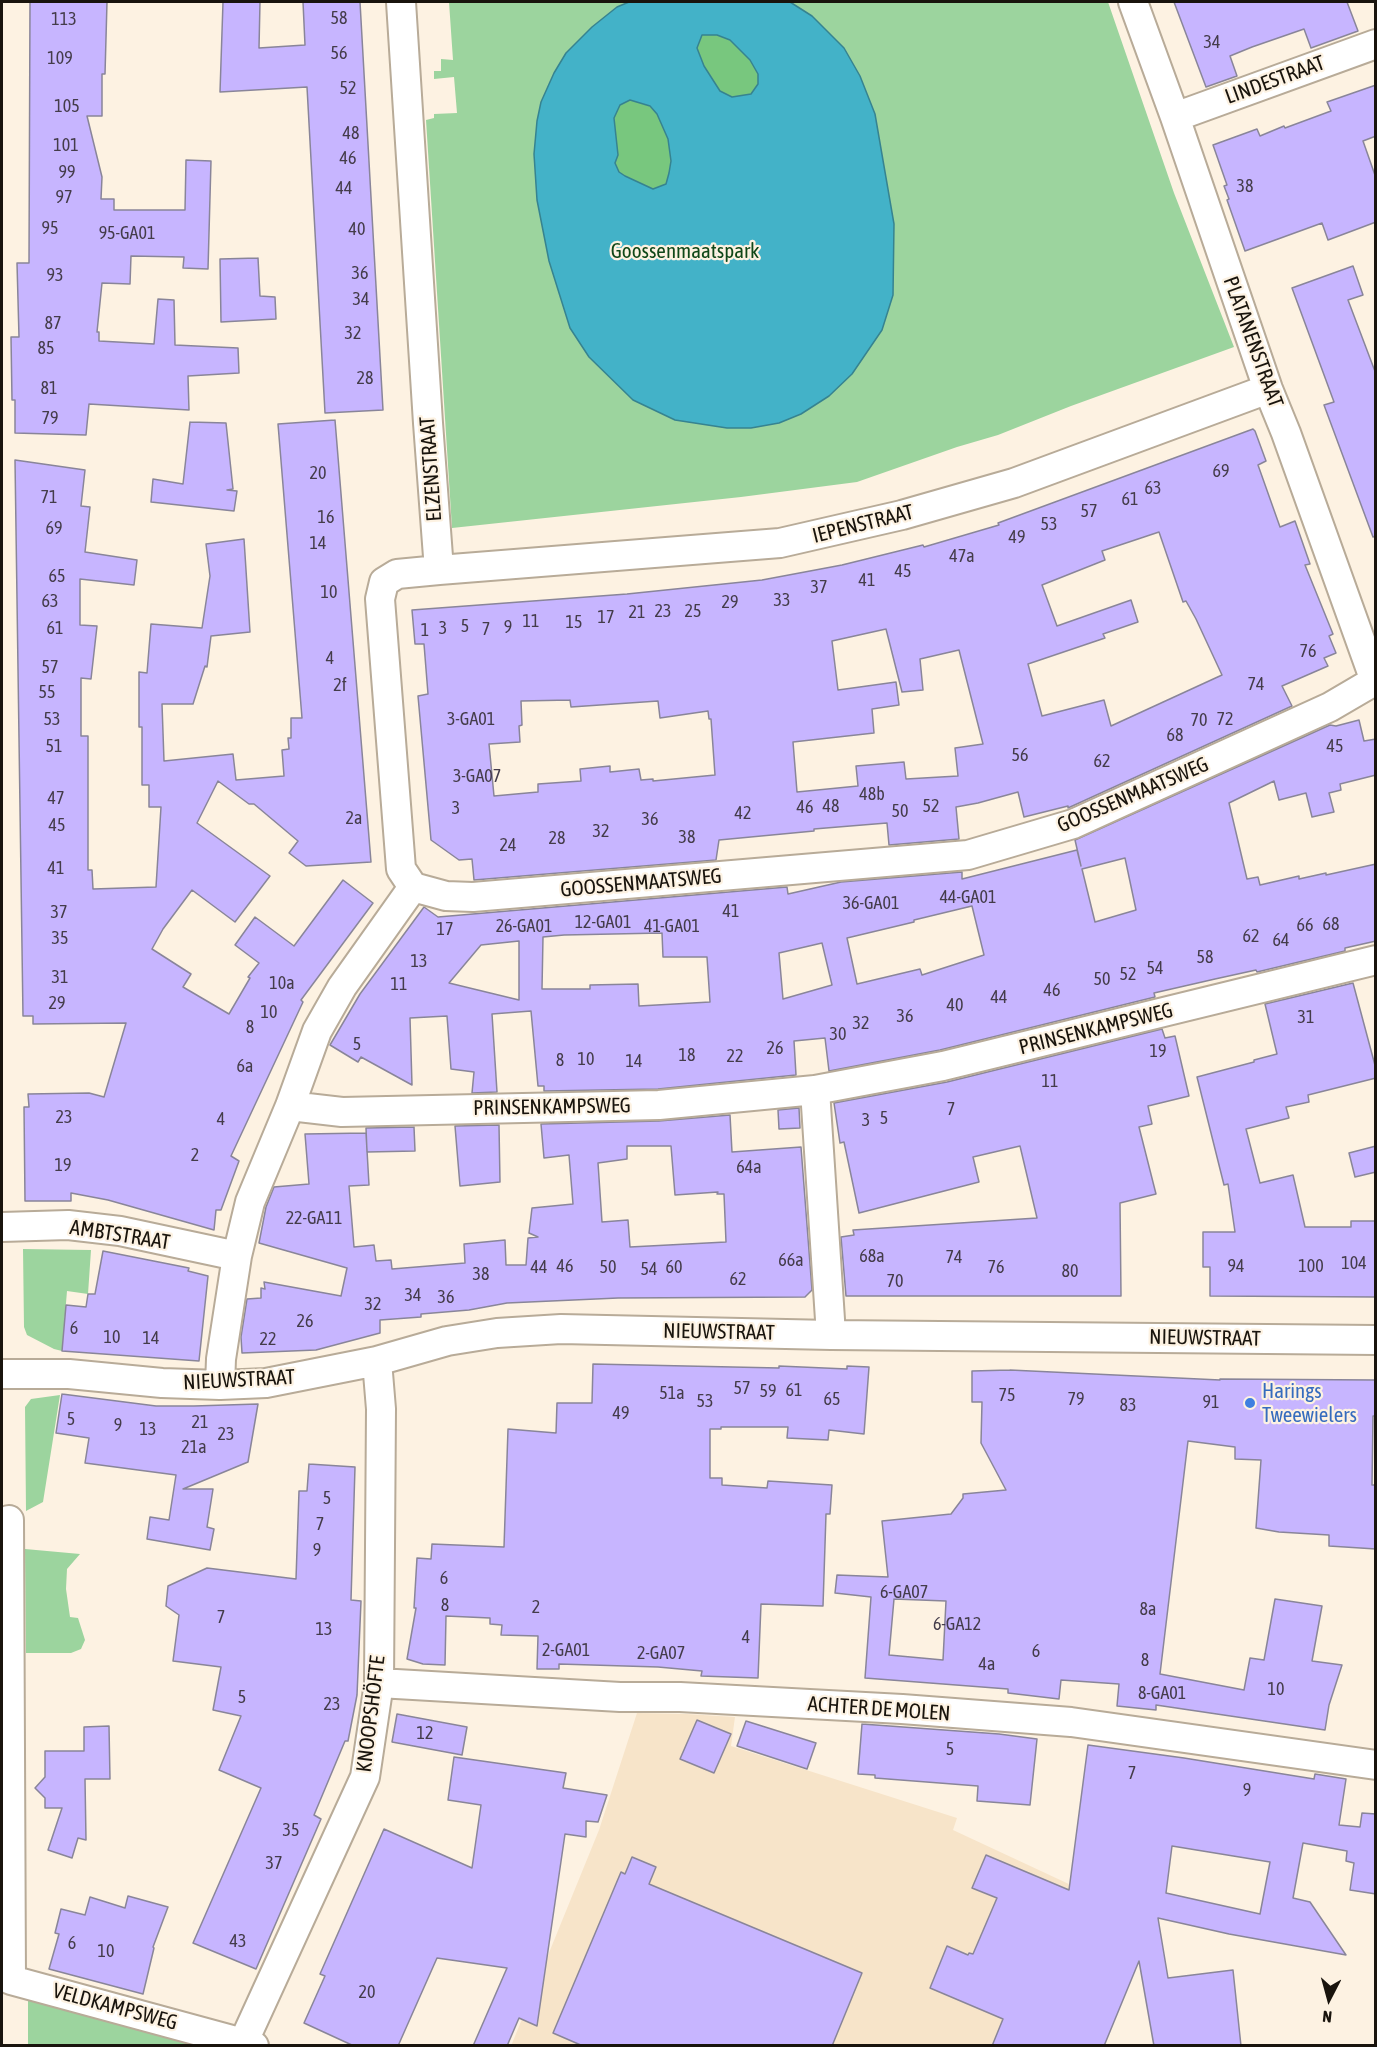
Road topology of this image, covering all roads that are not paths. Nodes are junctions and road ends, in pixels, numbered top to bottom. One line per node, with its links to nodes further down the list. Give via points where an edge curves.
1 (401, 2): 6 (street, ELZENSTRAAT)
2 (1133, 2): 4 (street, PLATANENSTRAAT)
3 (1376, 44): 4 (street, LINDESTRAAT)
4 (1175, 117): 5 (street, PLATANENSTRAAT)
5 (1268, 389): 6 (street, IEPENSTRAAT, via 1014,483 902,516 780,543); 7 (street, PLATANENSTRAAT)
6 (439, 570): 8 (street, via 397,574 384,582 380,598 401,868)
7 (1375, 681): 8 (street, GOOSSENMAATSWEG, via 1330,707 1073,824 968,855 473,897 446,896)
8 (413, 887): 11 (street, via 317,1031)
9 (1376, 960): 10 (street, PRINSENKAMPSWEG, via 943,1066)
10 (815, 1090): 11 (street, PRINSENKAMPSWEG, via 659,1105 342,1112); 14 (street)
11 (290, 1106): 13 (street, via 250,1202)
12 (2, 1227): 13 (street, AMBTSTRAAT, via 68,1225 120,1231)
13 (237, 1256): 20 (street)
14 (831, 1335): 15 (street, NIEUWSTRAAT); 17 (street, NIEUWSTRAAT, via 561,1329 447,1341)
15 (1376, 1340)
16 (2, 1356): 19 (street, NIEUWSTRAAT)
17 (377, 1361): 20 (street, NIEUWSTRAAT, via 266,1383); 22 (street, KNOOPSHÖFTE, via 381,1409)
18 (2, 1374): 19 (street, NIEUWSTRAAT)
19 (69, 1374): 20 (street, NIEUWSTRAAT)
20 (220, 1384)
21 (9, 1520): 24 (street, VELDKAMPSWEG, via 11,1980)
22 (379, 1683): 23 (street, ACHTER DE MOLEN, via 620,1697 692,1697 1071,1722); 24 (street, KNOOPSHÖFTE, via 365,1777)
23 (1376, 1765)
24 (249, 2043)

